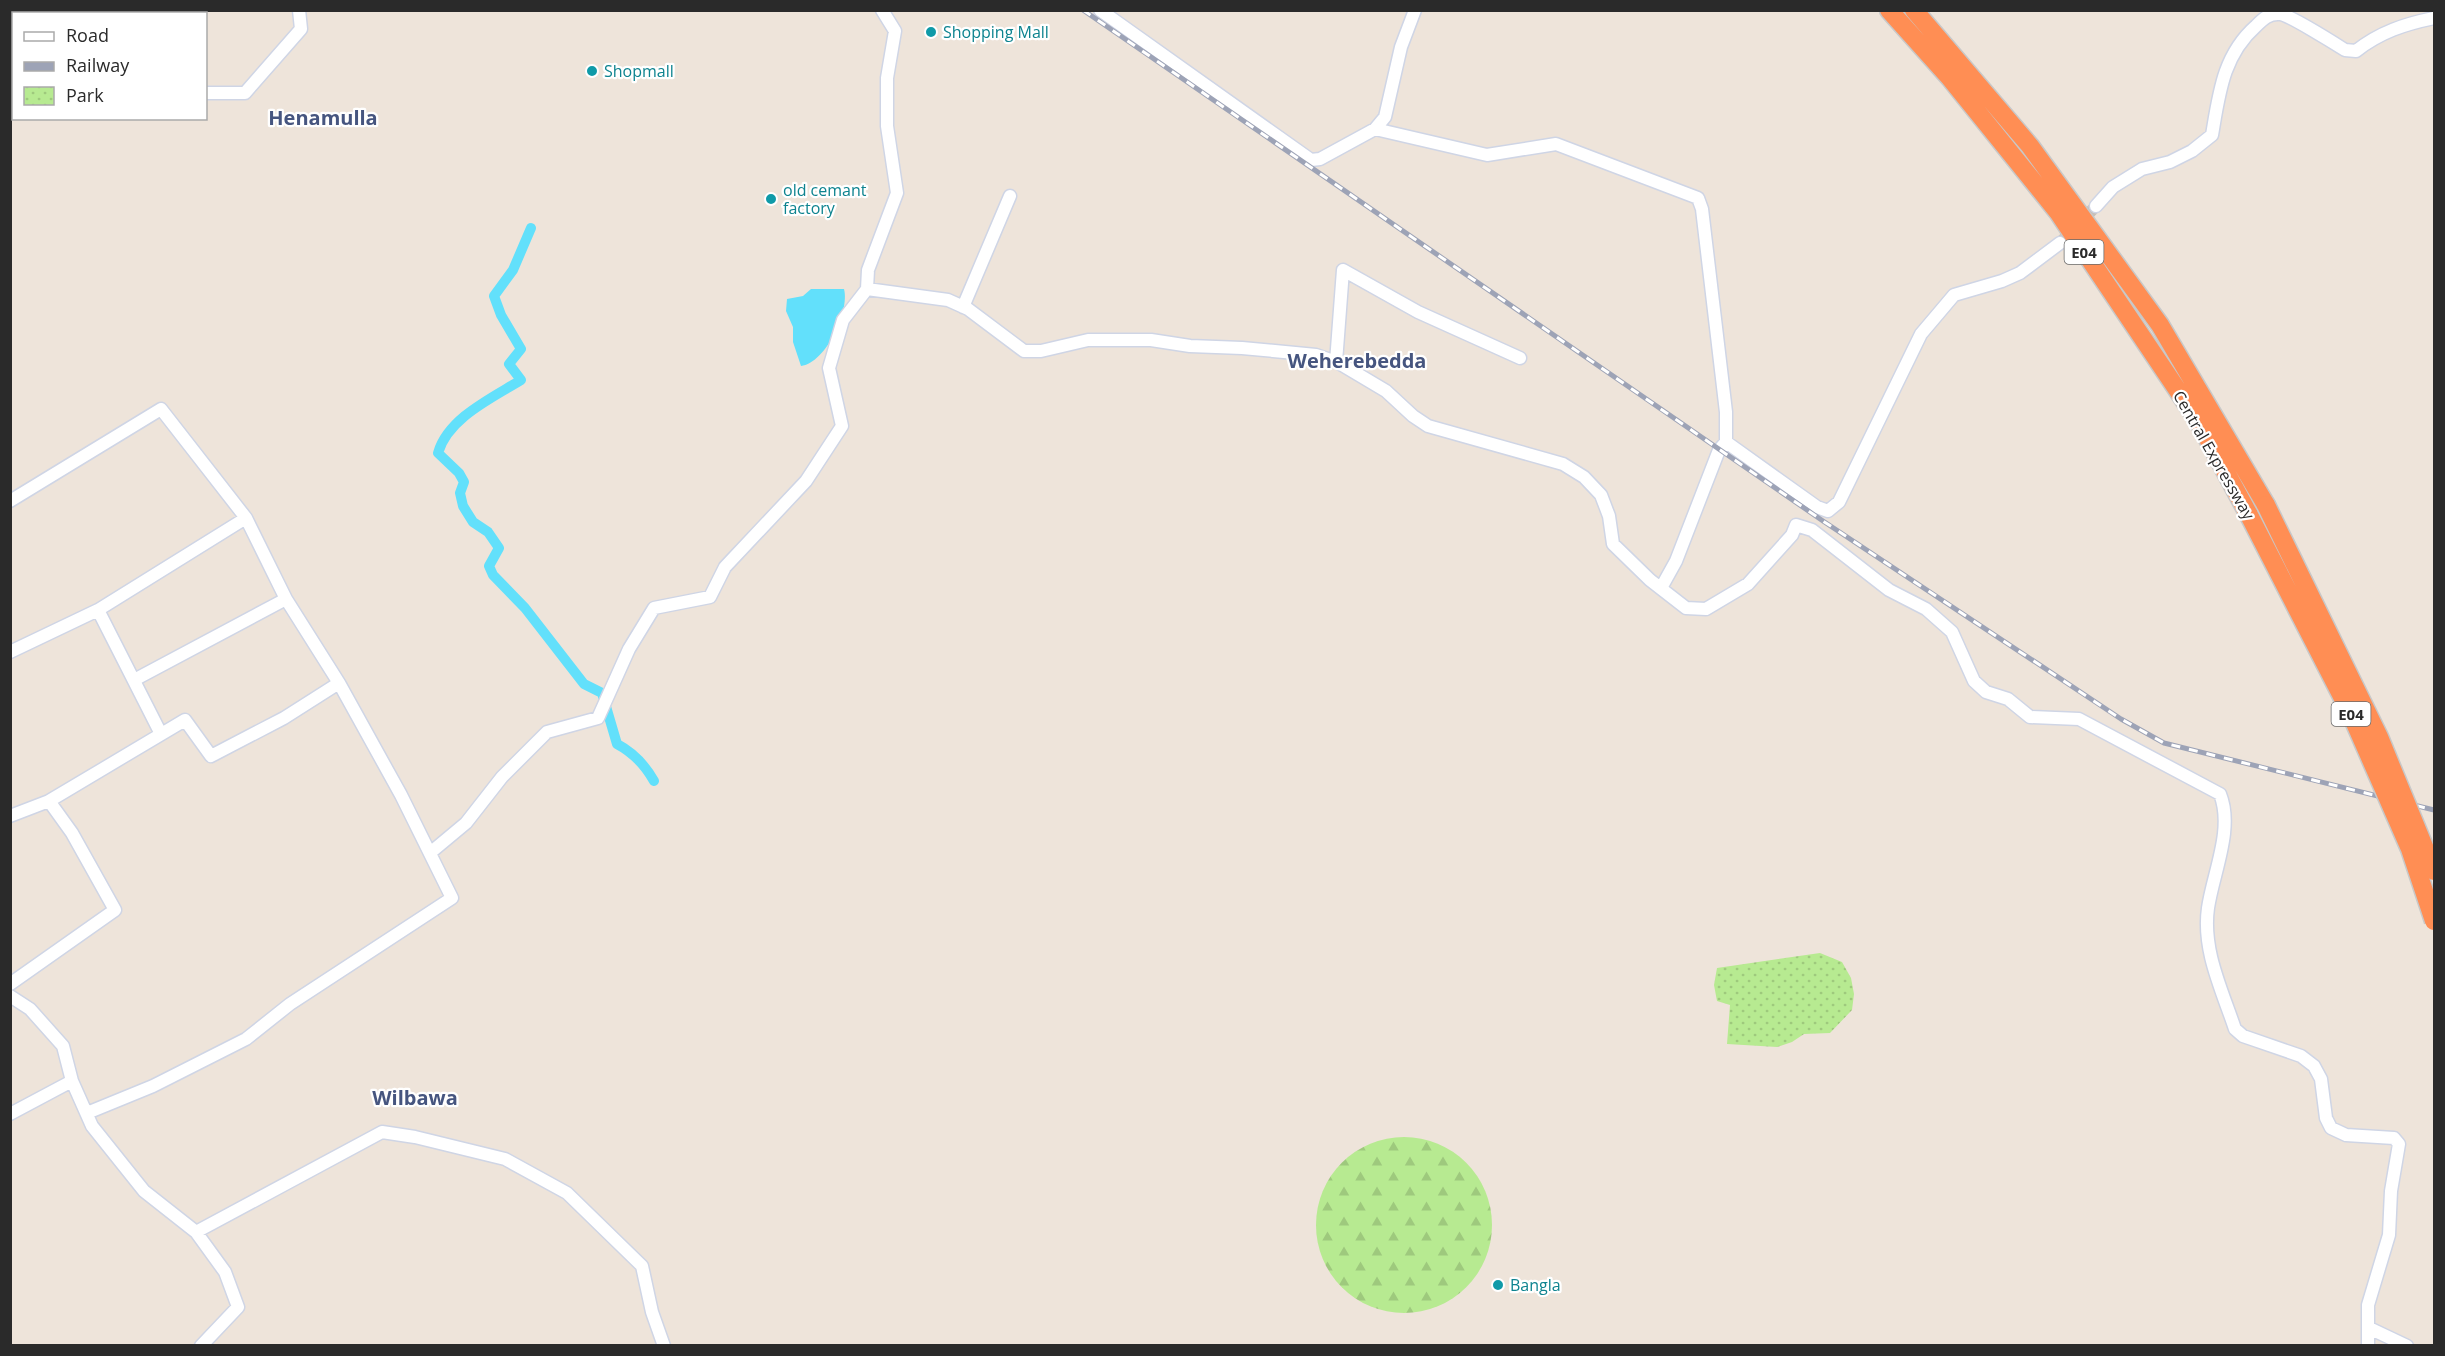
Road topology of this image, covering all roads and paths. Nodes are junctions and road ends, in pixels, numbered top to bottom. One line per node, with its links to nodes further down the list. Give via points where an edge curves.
1 (299, 10): 8 (street, via 301,29 245,93)
2 (882, 10): 13 (street, via 895,31 887,78 887,126 897,193 868,270)
3 (1100, 10): 9 (street, via 1311,160 1320,159)
4 (1415, 10): 9 (street, via 1401,47 1385,117)
5 (1889, 10): 31 (highway, Central Expressway / E04, bridge, via 1950,78 2058,212 2199,422 2351,714 2410,849)
6 (1914, 10): 30 (highway, Central Expressway / E04, bridge, via 2030,146 2160,325 2266,505 2379,737)
7 (2434, 18): 11 (street, via 2381,34 2356,51 2345,50 2281,14 2266,16 2242,38 2232,56 2219,90 2212,135 2170,162 2142,169 2113,187)
8 (207, 93)
9 (1375, 129): 17 (street, via 1488,155 1557,144 1698,198 1726,412)
10 (1010, 196): 14 (street)
11 (2096, 206)
12 (2061, 243): 17 (street, via 2020,273 1954,295 1921,334 1839,502 1828,511)
13 (867, 289): 14 (street, via 948,300); 29 (street, via 843,320 829,368 842,426 806,481 725,567 710,597 654,608 629,649 598,718 547,732 502,777 466,823)
14 (963, 307): 16 (street, via 1024,351 1088,340 1151,340 1316,355)
15 (1520, 358): 16 (street, via 1418,312 1342,270)
16 (1336, 362): 20 (street, via 1386,391 1428,426 1563,464 1584,477 1601,495 1613,544)
17 (1726, 442): 20 (street, via 1719,450 1676,561)
18 (10, 501): 19 (street, via 161,409)
19 (246, 518): 21 (street); 22 (street)
20 (1660, 588): 38 (street, via 1686,608 1706,609 1748,584 1792,535 1796,525 1812,530 1889,590 1926,609 1952,632 1974,681 1986,692 2008,699 2030,717 2079,719 2220,794 2223,852 2208,908 2210,956 2235,1029 2243,1036 2301,1056 2314,1066 2321,1079 2331,1128 2346,1135 2394,1138 2399,1144 2389,1235 2368,1305)
21 (286, 598): 24 (street); 25 (street)
22 (98, 610): 23 (street); 24 (street)
23 (10, 652)
24 (134, 680): 26 (street)
25 (339, 683): 26 (street, via 284,718 210,756 185,720); 29 (street)
26 (161, 734): 27 (street)
27 (49, 801): 28 (street); 32 (street, via 72,833 115,910)
28 (10, 816)
29 (430, 853): 35 (street, via 452,898 290,1004 246,1039 153,1086)
30 (2434, 871)
31 (2434, 921)
32 (10, 984)
33 (10, 996): 34 (street, via 30,1009 63,1046)
34 (72, 1081): 35 (street); 36 (street)
35 (87, 1113): 37 (street, via 92,1126 144,1191)
36 (10, 1114)
37 (196, 1232): 39 (street, via 225,1272 238,1307); 40 (street, via 381,1132 415,1137 505,1159 567,1193 642,1266)
38 (2369, 1329): 41 (street); 42 (street)
39 (201, 1346)
40 (664, 1346)
41 (2368, 1346)
42 (2408, 1346)

